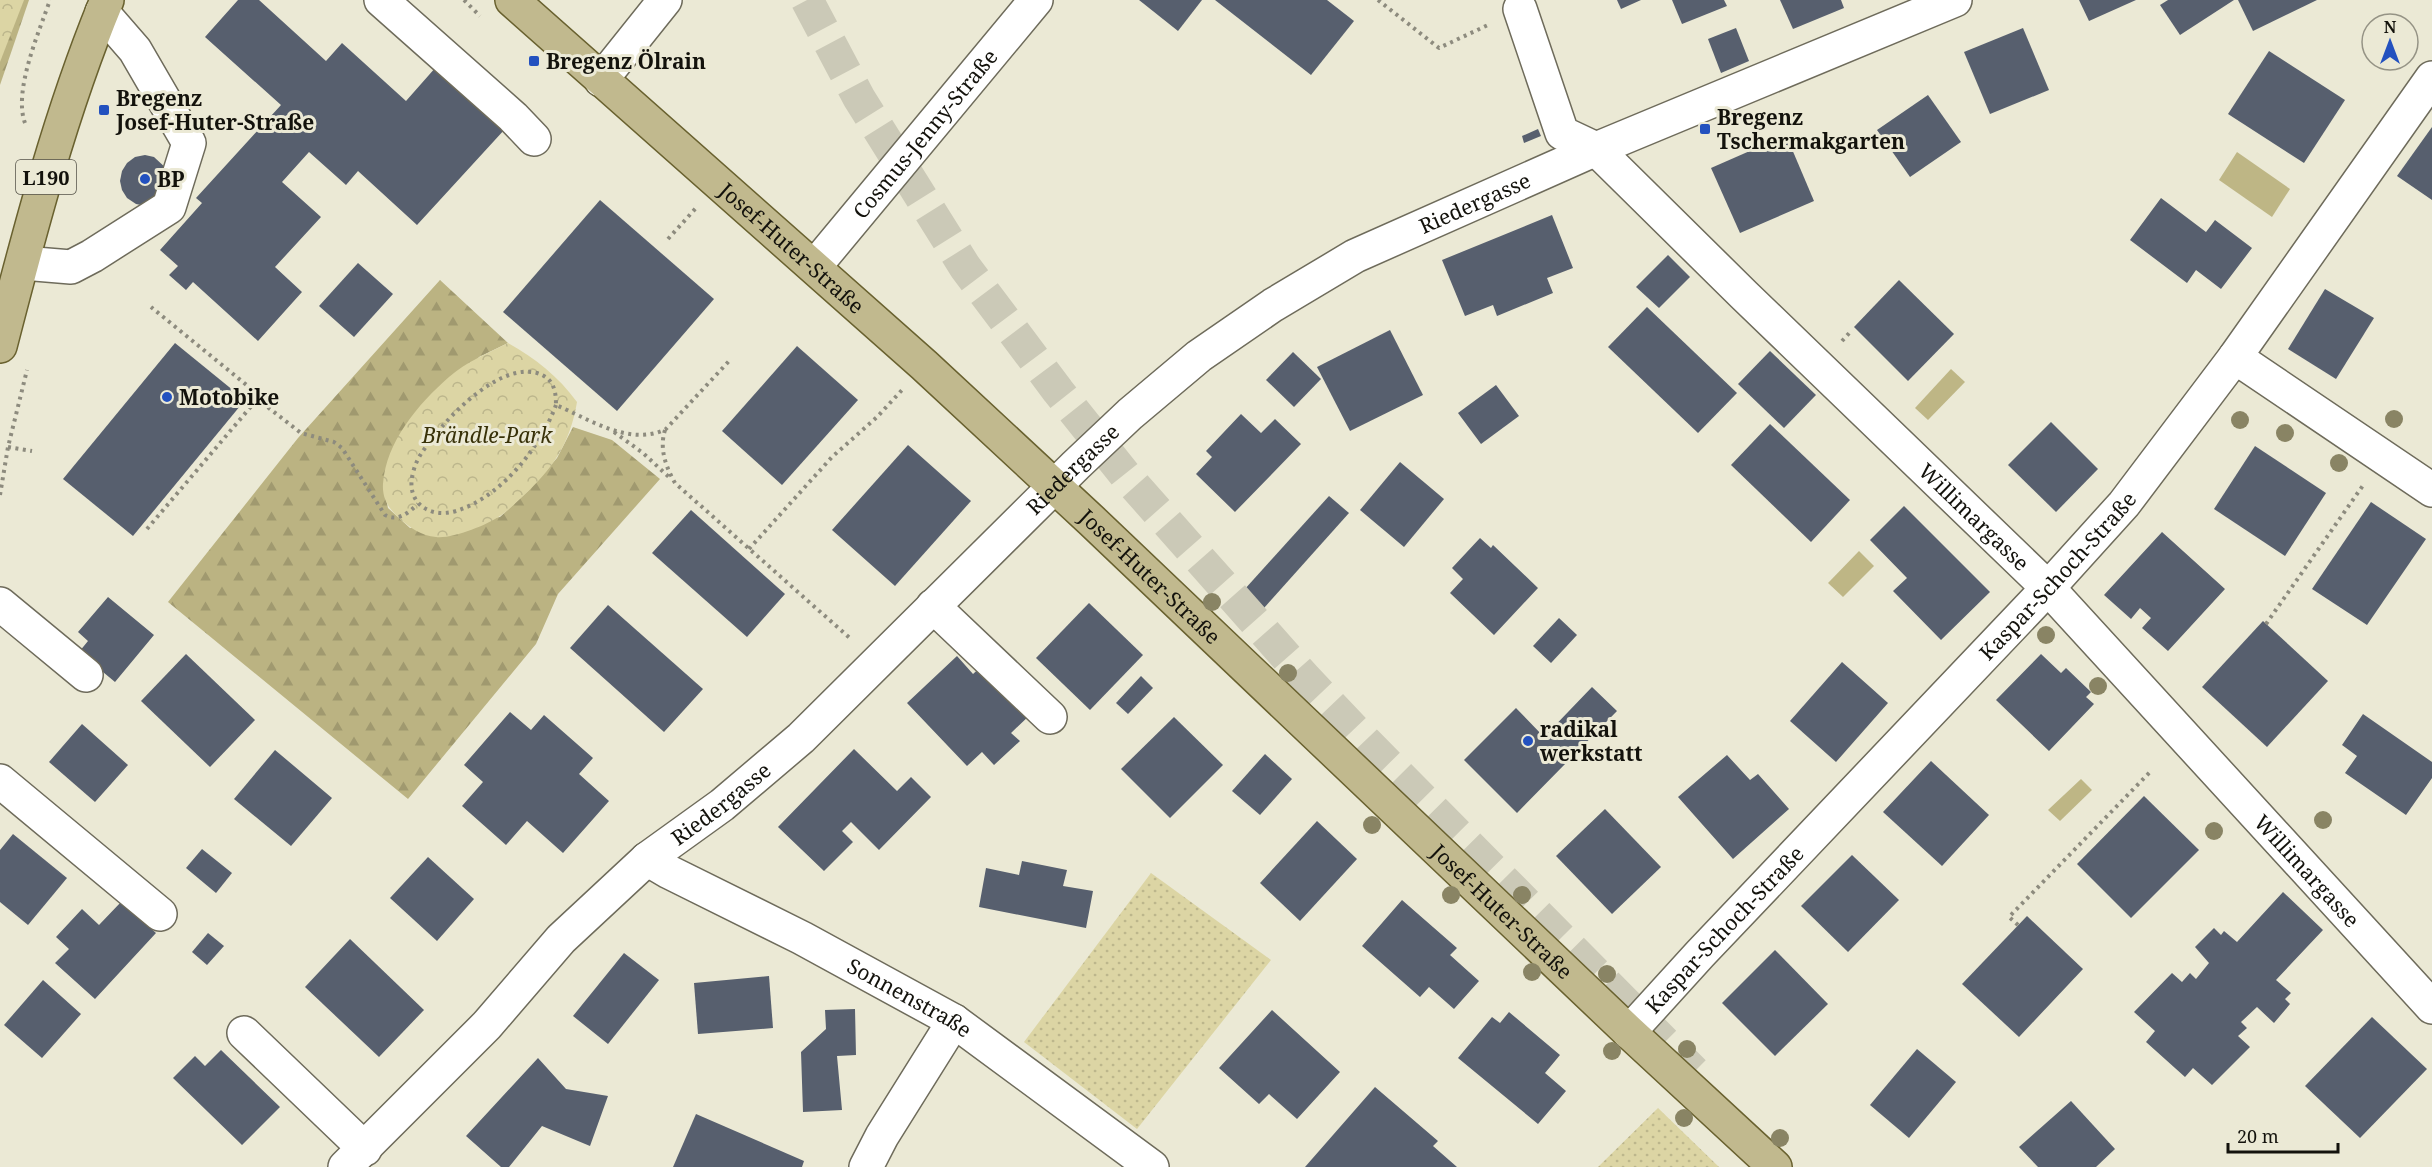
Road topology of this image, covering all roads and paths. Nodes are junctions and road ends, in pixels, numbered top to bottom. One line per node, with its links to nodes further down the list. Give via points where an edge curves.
1 (381, 0): 11 (street)
2 (512, 0): 10 (main road, Josef-Huter-Straße)
3 (665, 0): 10 (street)
4 (1036, 0): 16 (street, Cosmus-Jenny-Straße)
5 (1378, 0): 8 (path, via 1439,48)
6 (1955, 0): 12 (street, Riedergasse)
7 (104, 6): 15 (main road, L190, via 46,177); 15 (street, via 189,142 169,207 71,267)
8 (1520, 9): 12 (street, Willimargasse, via 1562,133)
9 (2432, 78): 19 (street, Kaspar-Schoch-Straße)
10 (601, 80): 16 (main road, Josef-Huter-Straße)
11 (534, 139)
12 (1596, 149): 30 (street, Riedergasse, via 1354,256 1273,305 1198,356); 35 (street, Willimargasse)
13 (697, 207): 14 (path)
14 (668, 239)
15 (23, 262): 18 (main road, L190)
16 (815, 266): 21 (main road, Josef-Huter-Straße)
17 (151, 307): 22 (path, via 249,387)
18 (0, 346)
19 (2235, 357): 28 (street); 35 (street, Kaspar-Schoch-Straße, via 2124,504)
20 (730, 360): 25 (path)
21 (924, 365): 30 (main road, Josef-Huter-Straße); 34 (path, via 877,417 832,457)
22 (256, 398): 32 (path, via 301,433 342,448 385,515 398,518); 33 (path)
23 (556, 405): 24 (path); 32 (path, via 534,446 486,496 455,511 441,513 429,512); 32 (path, via 552,383 547,377 530,372 501,379 480,391 437,431 417,461 411,484)
24 (610, 429): 25 (path, via 644,435); 29 (path)
25 (666, 429): 29 (path, via 664,455)
26 (8, 447): 27 (path)
27 (32, 451)
28 (2383, 457): 31 (street); 38 (path)
29 (675, 483): 34 (path)
30 (1055, 486): 37 (street, Riedergasse); 49 (main road, Josef-Huter-Straße)
31 (2432, 490)
32 (418, 504)
33 (147, 529)
34 (749, 549): 39 (path)
35 (2048, 588): 47 (street, Willimargasse); 49 (street, Kaspar-Schoch-Straße)
36 (0, 604): 40 (street)
37 (933, 606): 39 (street, Riedergasse); 41 (street)
38 (2266, 624)
39 (877, 663): 44 (street, Riedergasse, via 722,805)
40 (86, 675)
41 (1050, 717)
42 (2151, 771): 46 (path, via 2009,917)
43 (0, 781): 45 (street)
44 (647, 859): 48 (street, Sonnenstraße); 51 (street, Riedergasse, via 561,939 487,1024)
45 (160, 914)
46 (2018, 925)
47 (2432, 1007)
48 (954, 1022): 52 (street); 53 (street, Sonnenstraße)
49 (1629, 1032): 54 (main road, Josef-Huter-Straße)
50 (244, 1033): 51 (street)
51 (355, 1158)
52 (866, 1167)
53 (1152, 1167)
54 (1775, 1167)

